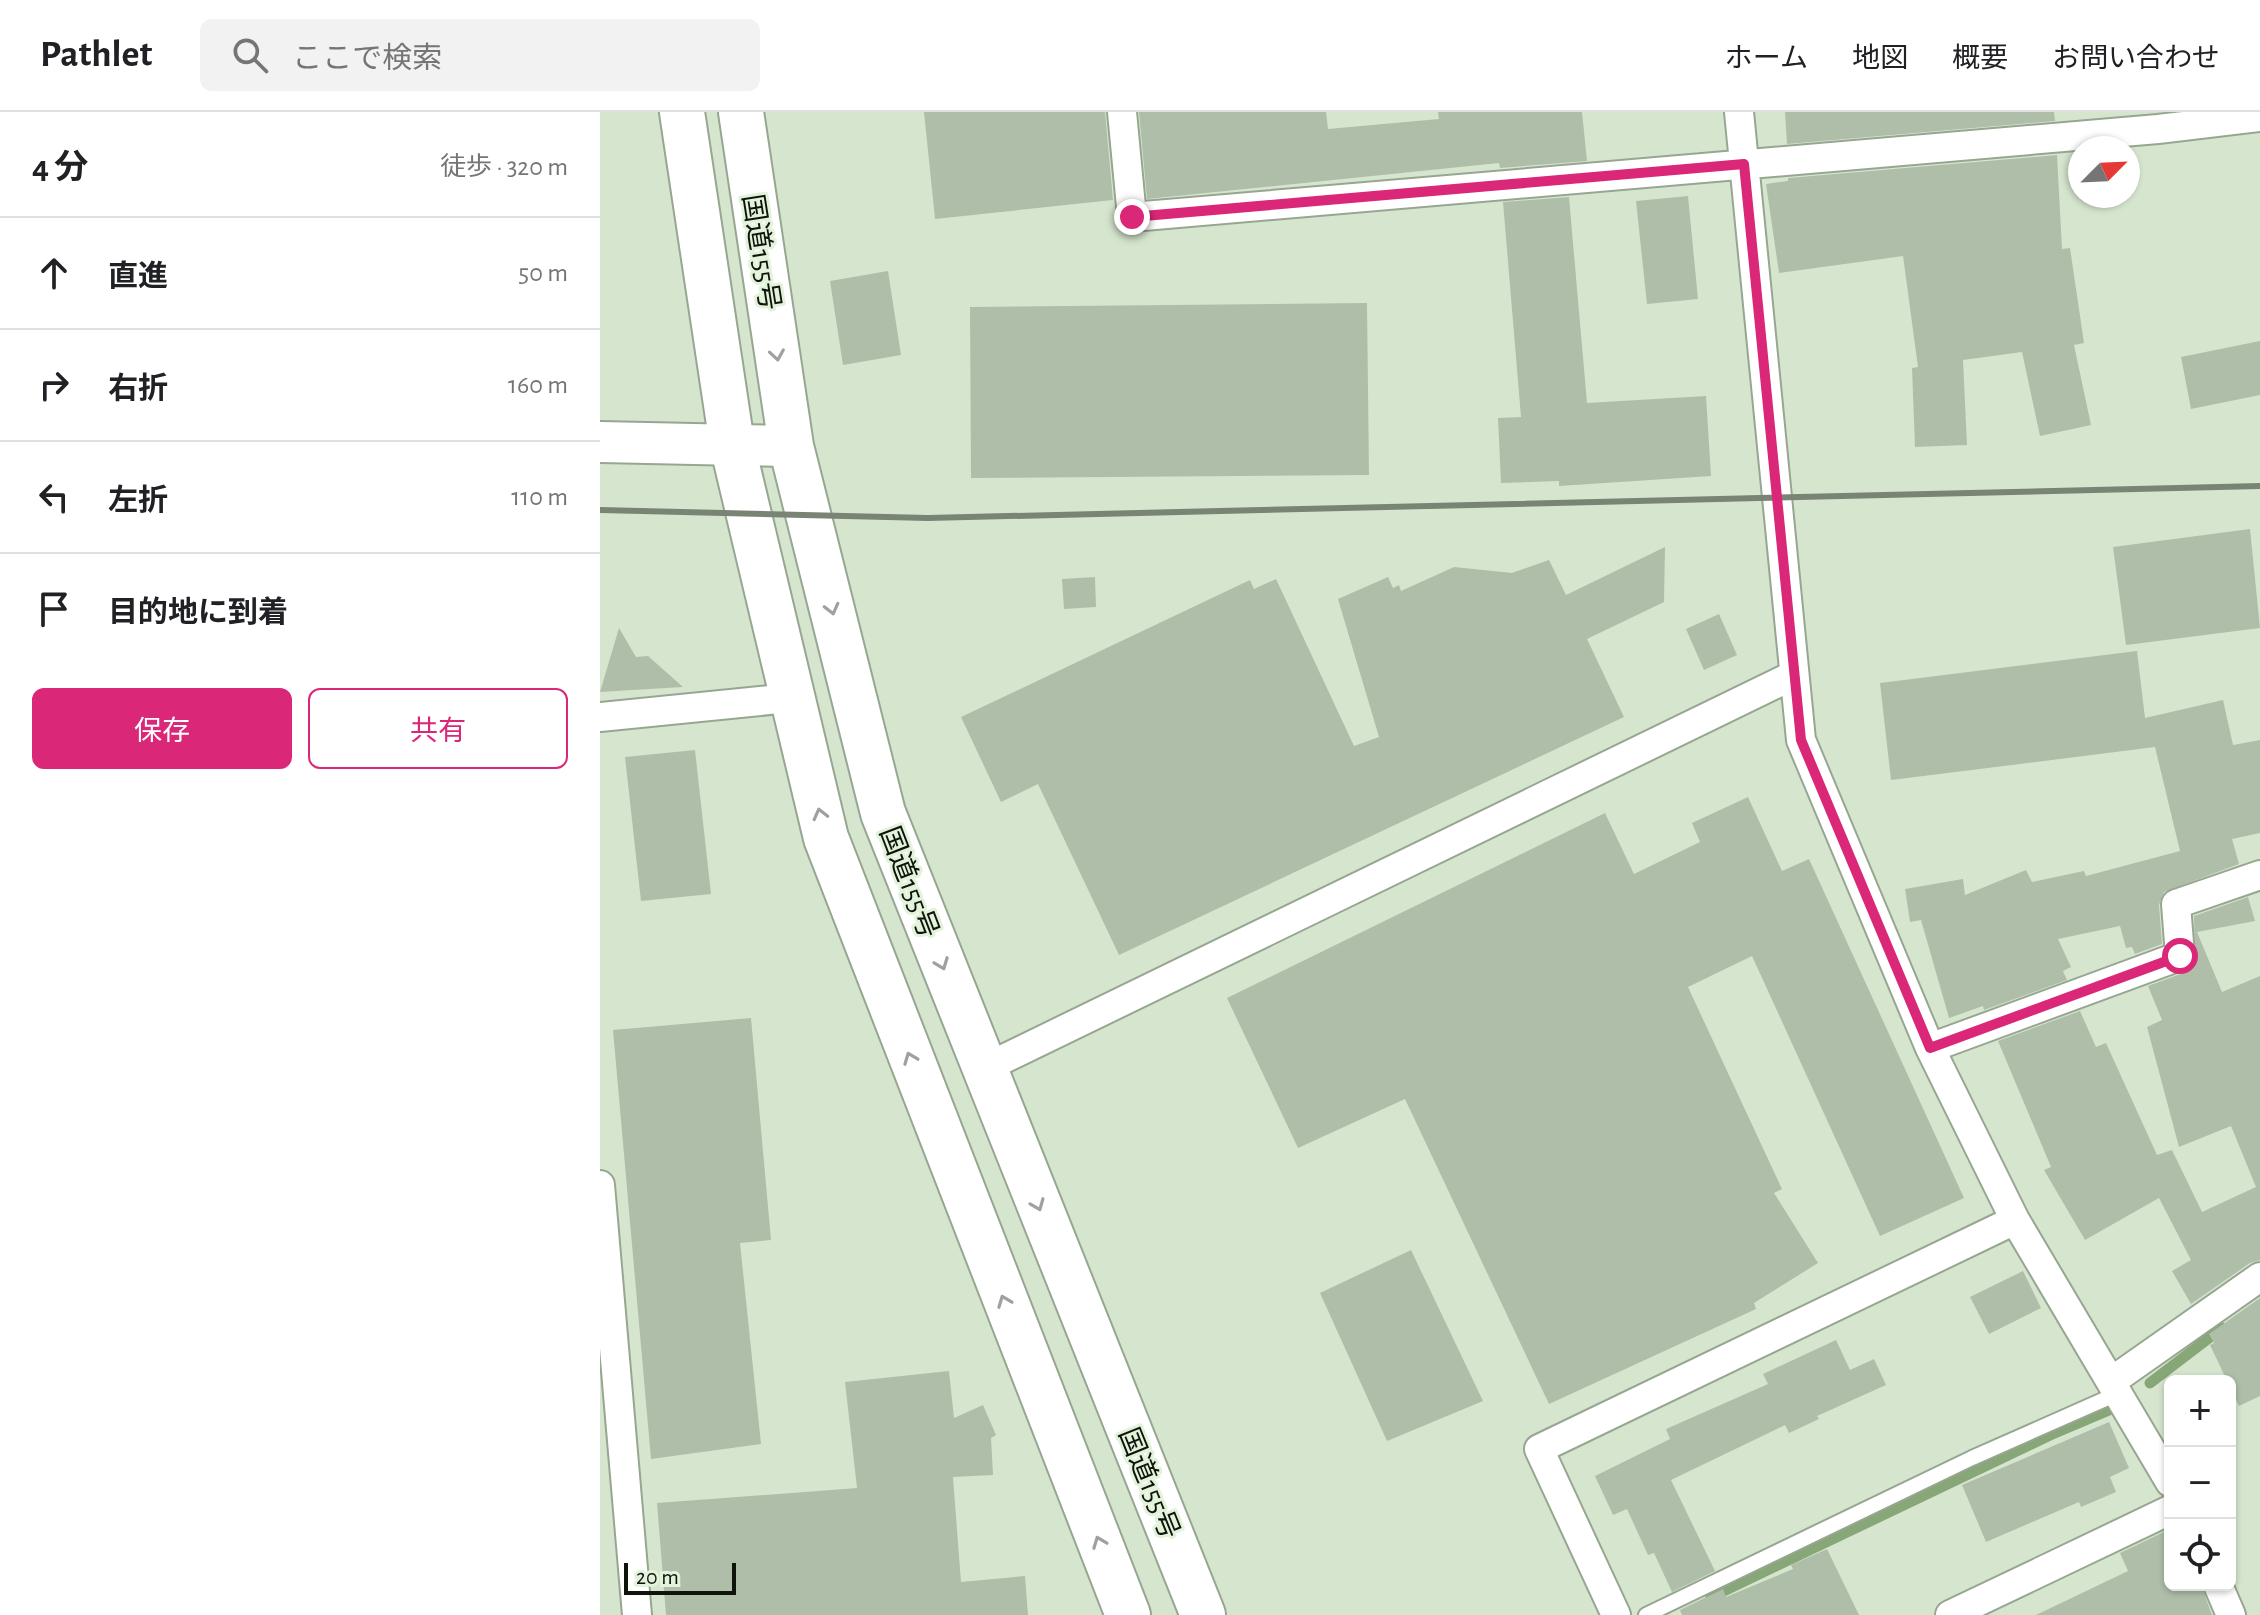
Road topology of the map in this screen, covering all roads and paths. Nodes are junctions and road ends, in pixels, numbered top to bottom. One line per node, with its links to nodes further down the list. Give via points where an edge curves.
1 (682, 112): 9 (highway, 国道155号)
2 (741, 112): 10 (highway, 国道155号, one-way to 10)
3 (1122, 112): 7 (street, via 1132,217)
4 (1739, 112): 7 (street)
5 (2260, 117): 6 (street)
6 (2157, 121): 7 (street)
7 (1744, 164): 11 (street)
8 (600, 442): 9 (main road)
9 (732, 444): 10 (main road); 12 (highway, 国道155号)
10 (791, 446): 16 (highway, 国道155号, one-way to 16, via 883,813)
11 (1794, 675): 15 (street, via 1801,740); 16 (street)
12 (790, 698): 13 (street); 25 (highway, 国道155号, one-way to 12, via 826,838)
13 (600, 717)
14 (2260, 875): 15 (street, via 2176,904 2180,956)
15 (1930, 1048): 18 (street)
16 (983, 1069): 26 (highway, 国道155号, one-way to 26)
17 (600, 1185): 24 (street)
18 (2015, 1220): 20 (street); 27 (street, via 1539,1449)
19 (2260, 1277): 20 (street)
20 (2116, 1387): 21 (street); 28 (lane)
21 (2164, 1471)
22 (2164, 1513): 29 (street)
23 (2221, 1591): 30 (street)
24 (637, 1615)
25 (1128, 1615)
26 (1203, 1615)
27 (1616, 1615)
28 (1646, 1615)
29 (1950, 1615)
30 (2231, 1615)

